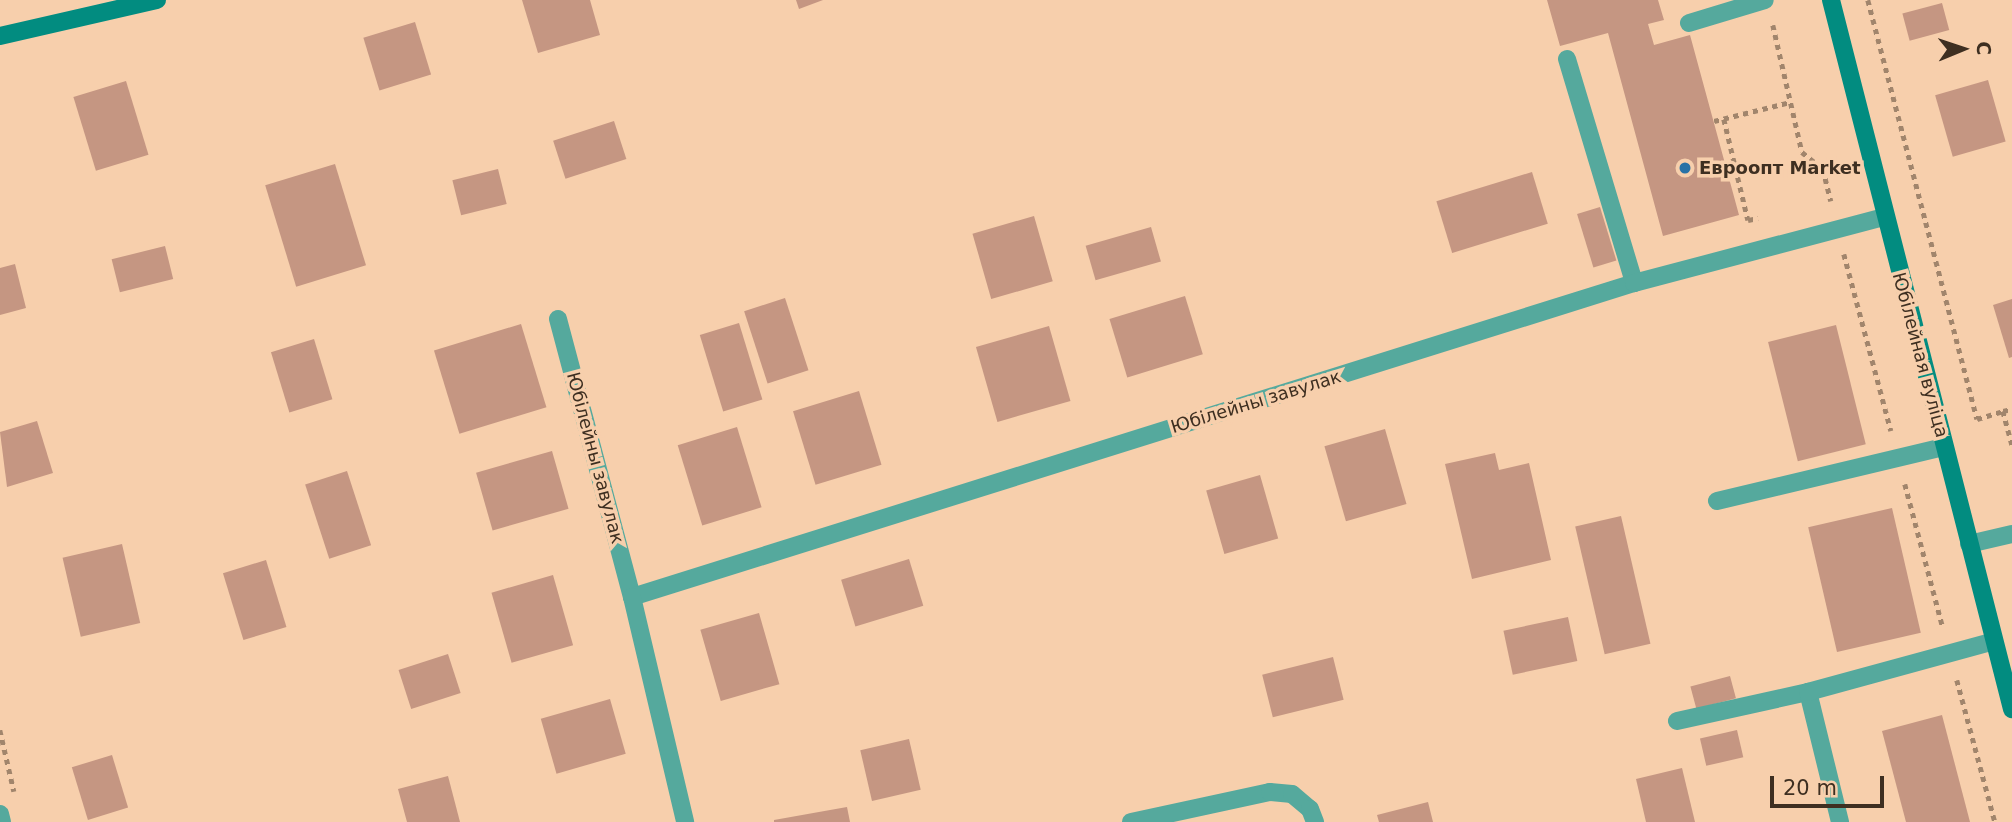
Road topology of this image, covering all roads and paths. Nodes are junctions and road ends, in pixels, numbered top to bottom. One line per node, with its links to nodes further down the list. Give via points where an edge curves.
1 (157, 0): 6 (street)
2 (1831, 0): 14 (street, Юбілейная вуліца)
3 (1868, 0): 19 (path, via 1977,419)
4 (1767, 6): 5 (street); 8 (path)
5 (1689, 23)
6 (0, 36)
7 (1567, 59): 16 (street)
8 (1790, 102): 9 (path); 11 (path, via 1802,152 1823,169)
9 (1724, 119): 10 (path); 13 (path, via 1748,220)
10 (1714, 121)
11 (1831, 201): 12 (path); 15 (path)
12 (1819, 204)
13 (1772, 215)
14 (1884, 217): 15 (street, Юбілейны завулак); 22 (street, Юбілейная вуліца)
15 (1838, 230): 16 (street, Юбілейны завулак); 23 (path)
16 (1634, 283): 27 (street, Юбілейны завулак)
17 (558, 319): 27 (street, Юбілейны завулак)
18 (2012, 409): 19 (path)
19 (2003, 411): 20 (path)
20 (2011, 434): 21 (path)
21 (2012, 445)
22 (1944, 447): 23 (street); 26 (street, Юбілейная вуліца)
23 (1898, 458): 24 (street); 29 (path)
24 (1717, 501)
25 (2012, 534): 26 (street)
26 (1969, 544): 28 (street, Юбілейная вуліца)
27 (632, 597): 37 (street, Юбілейны завулак)
28 (1994, 640): 29 (street); 31 (street, Юбілейная вуліца)
29 (1950, 653): 30 (street); 41 (path)
30 (1808, 692): 32 (street); 40 (street)
31 (2012, 709)
32 (1677, 721)
33 (0, 730): 34 (path)
34 (15, 794)
35 (0, 814): 36 (street)
36 (2, 822)
37 (685, 822)
38 (1131, 822): 39 (street, via 1270,792 1292,794 1310,808)
39 (1315, 822)
40 (1840, 822)
41 (1995, 822)

